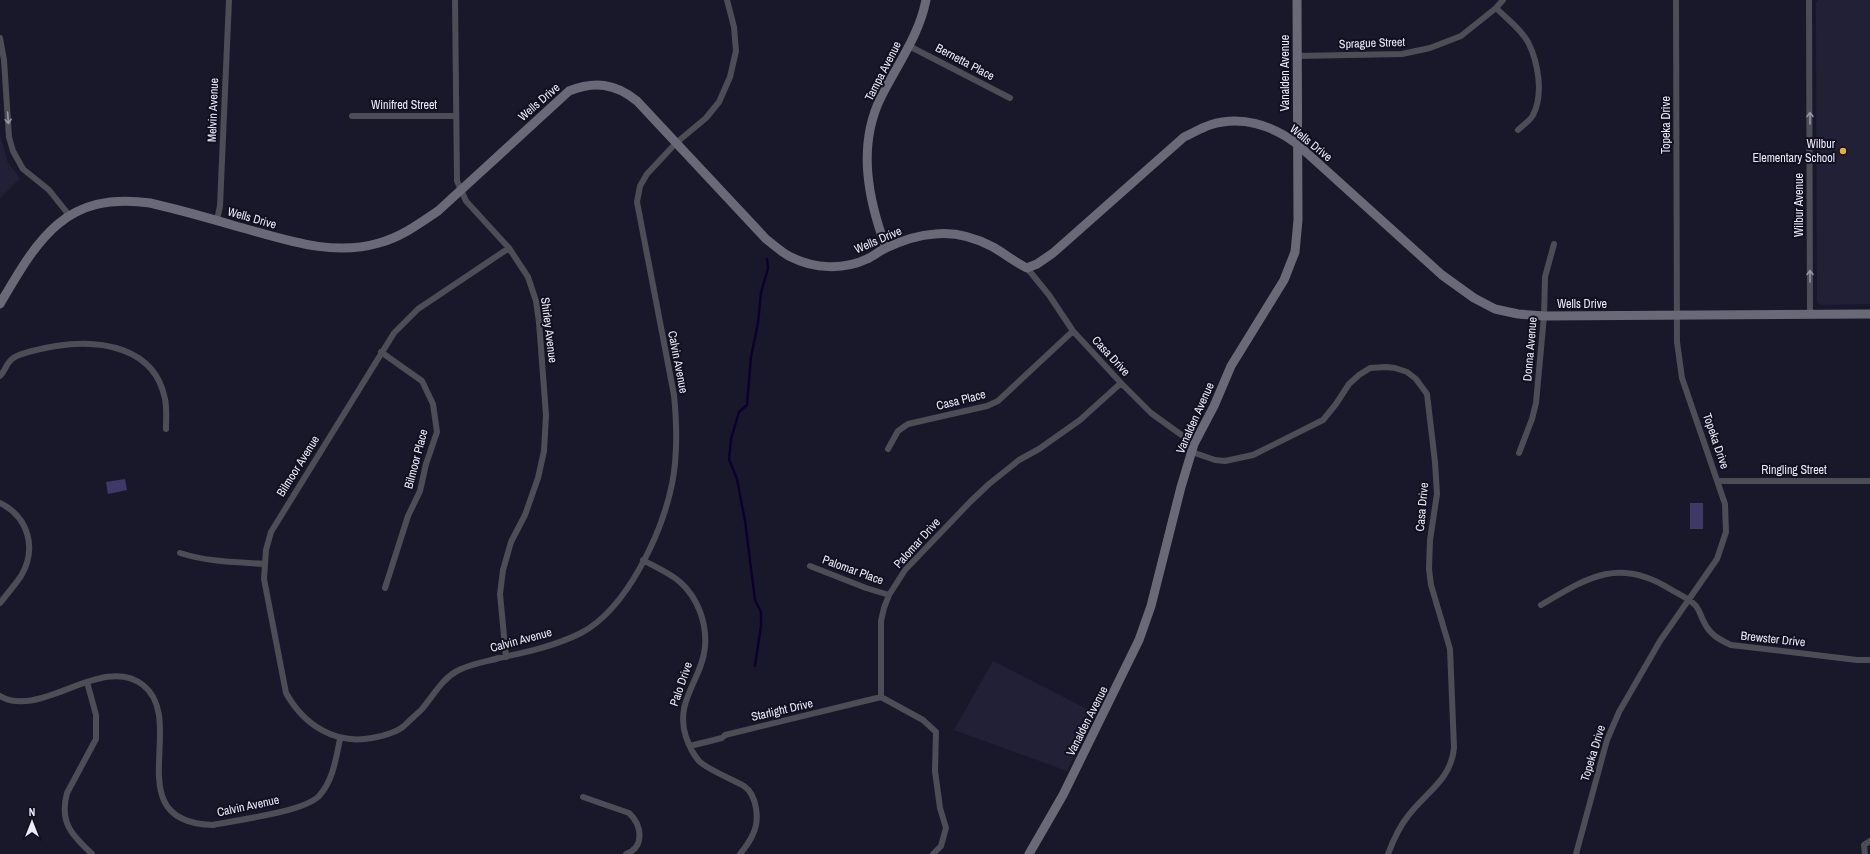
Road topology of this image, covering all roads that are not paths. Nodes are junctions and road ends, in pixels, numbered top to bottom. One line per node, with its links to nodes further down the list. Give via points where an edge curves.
1 (229, 0): 21 (street, Melvin Avenue, via 220,206)
2 (455, 0): 15 (street, Shirley Avenue)
3 (727, 0): 17 (street, Calvin Avenue, via 734,27 736,51 730,77 719,102 706,118)
4 (926, 0): 11 (main road, Tampa Avenue)
5 (1297, 0): 12 (main road, Vanalden Avenue)
6 (1503, 0): 9 (street, Sprague Street)
7 (1676, 0): 30 (street, Topeka Drive)
8 (1809, 0): 27 (street, Wilbur Avenue, one-way to 8)
9 (1496, 8): 12 (street, Sprague Street, via 1461,36 1430,48 1402,54); 16 (street, via 1528,42 1536,63 1537,104 1533,116)
10 (0, 38): 20 (street, one-way to 20, via 9,137 13,151 23,169 50,190)
11 (909, 46): 13 (street, Bernetta Place); 24 (main road, Tampa Avenue, via 881,98 867,150 869,193)
12 (1297, 56): 18 (main road, Vanalden Avenue)
13 (1010, 98)
14 (352, 116): 15 (street, Winifred Street)
15 (455, 116): 19 (street, Shirley Avenue, via 457,181)
16 (1518, 130)
17 (676, 143): 19 (main road, Wells Drive, via 629,95 614,86 589,85 568,91 559,98); 24 (main road, Wells Drive, via 766,239 806,264 832,267 849,265 867,259); 43 (street, Calvin Avenue, via 647,174 640,186 637,202 674,395 677,424 672,484 662,518)
18 (1297, 144): 25 (main road, Wells Drive, via 1266,126 1227,121 1209,125 1184,137 1053,253); 29 (main road, Wells Drive, via 1442,275 1474,298 1495,309); 36 (main road, Vanalden Avenue, via 1298,220 1295,252 1284,280 1231,366)
19 (460, 189): 21 (main road, Wells Drive, via 438,211 414,228 363,247 327,248 300,244); 23 (street, Shirley Avenue, via 466,201)
20 (69, 215): 21 (main road, Wells Drive, via 91,206 134,200); 26 (main road, Wells Drive, via 40,241 28,256)
21 (217, 220)
22 (1554, 244): 29 (street, Donna Avenue, via 1545,276)
23 (510, 248): 32 (street, Bilmoor Avenue, via 418,309 394,333); 51 (street, Shirley Avenue, via 528,277 536,301 546,415 544,451 538,478 525,515 511,542 503,570 500,594)
24 (886, 248): 25 (main road, Wells Drive, via 916,237 936,234 957,235 976,239 993,247)
25 (1027, 268): 31 (street, Casa Drive)
26 (0, 304)
27 (1810, 314): 28 (main road, Wells Drive); 30 (main road, Wells Drive)
28 (1870, 314)
29 (1544, 316): 30 (main road, Wells Drive); 38 (street, Donna Avenue, via 1536,403)
30 (1676, 316): 39 (street, Topeka Drive, via 1682,378)
31 (1073, 331): 34 (street, Casa Drive); 37 (street, Casa Place, via 998,400 973,410 908,424 898,431)
32 (381, 352): 44 (street, Bilmoor Avenue, via 278,517 271,532); 46 (street, Bilmoor Place, via 422,381 433,404 437,432 420,491 408,516)
33 (0, 376): 35 (street, via 12,359 45,348 70,344 120,348 152,369 165,399)
34 (1121, 383): 36 (street, Casa Drive, via 1151,413); 47 (street, Palomar Drive, via 1080,420 1019,460 989,484 906,570)
35 (166, 429)
36 (1193, 448): 64 (main road, Vanalden Avenue, via 1158,581 1139,640 1063,795); 65 (street, Casa Drive, via 1220,460 1253,455 1323,420 1349,384 1370,368 1386,366 1407,372 1427,394 1437,494 1430,540 1429,569 1431,585 1450,649 1454,748 1452,761 1445,776 1407,816)
37 (888, 449)
38 (1519, 453)
39 (1719, 481): 40 (street, Ringling Street); 48 (street, Topeka Drive, via 1725,504 1726,532 1717,559)
40 (1870, 481)
41 (0, 503): 49 (street, via 11,508 24,523 29,541 28,559 21,576)
42 (180, 553): 44 (street, via 214,561)
43 (644, 560): 51 (street, Calvin Avenue, via 626,592 607,614 582,633 545,648); 57 (street, Palo Drive, via 679,582 694,599 704,621 705,648 683,715 683,727)
44 (264, 564): 56 (street, Bilmoor Avenue, via 265,591 286,693 306,720 318,729)
45 (810, 566): 47 (street, Palomar Place, via 866,588)
46 (385, 588)
47 (889, 594): 55 (street, Palomar Drive, via 882,621)
48 (1689, 601): 50 (street, Brewster Drive, via 1657,581 1642,575 1609,573 1579,582); 52 (street, Brewster Drive, via 1695,605 1709,631 1731,645); 66 (street, Topeka Drive, via 1660,641 1619,712 1607,740)
49 (0, 603)
50 (1541, 605)
51 (506, 657): 56 (street, Calvin Avenue, via 470,665 456,671 402,727 363,740)
52 (1870, 660)
53 (87, 682): 54 (street, Calvin Avenue, via 46,697 24,701); 56 (street, Calvin Avenue, via 101,677 130,678 142,684 151,693 159,715 161,794 176,816 199,825 212,825 298,807 318,796 333,770); 60 (street, via 96,715 96,739 64,803 68,827 75,838)
54 (0, 696)
55 (881, 697): 57 (street, Starlight Drive); 63 (street, via 923,720 936,732 935,771 940,808 946,828 941,846)
56 (340, 738)
57 (690, 746): 62 (street, Palo Drive, via 700,762 746,787 753,798 757,812 754,833)
58 (583, 797): 61 (street, via 629,813 635,818 640,827 639,840 635,848)
59 (1870, 841): 67 (street, via 1864,845)
60 (92, 854)
61 (626, 854)
62 (740, 854)
63 (933, 854)
64 (1029, 854)
65 (1388, 854)
66 (1576, 854)
67 (1865, 854)

